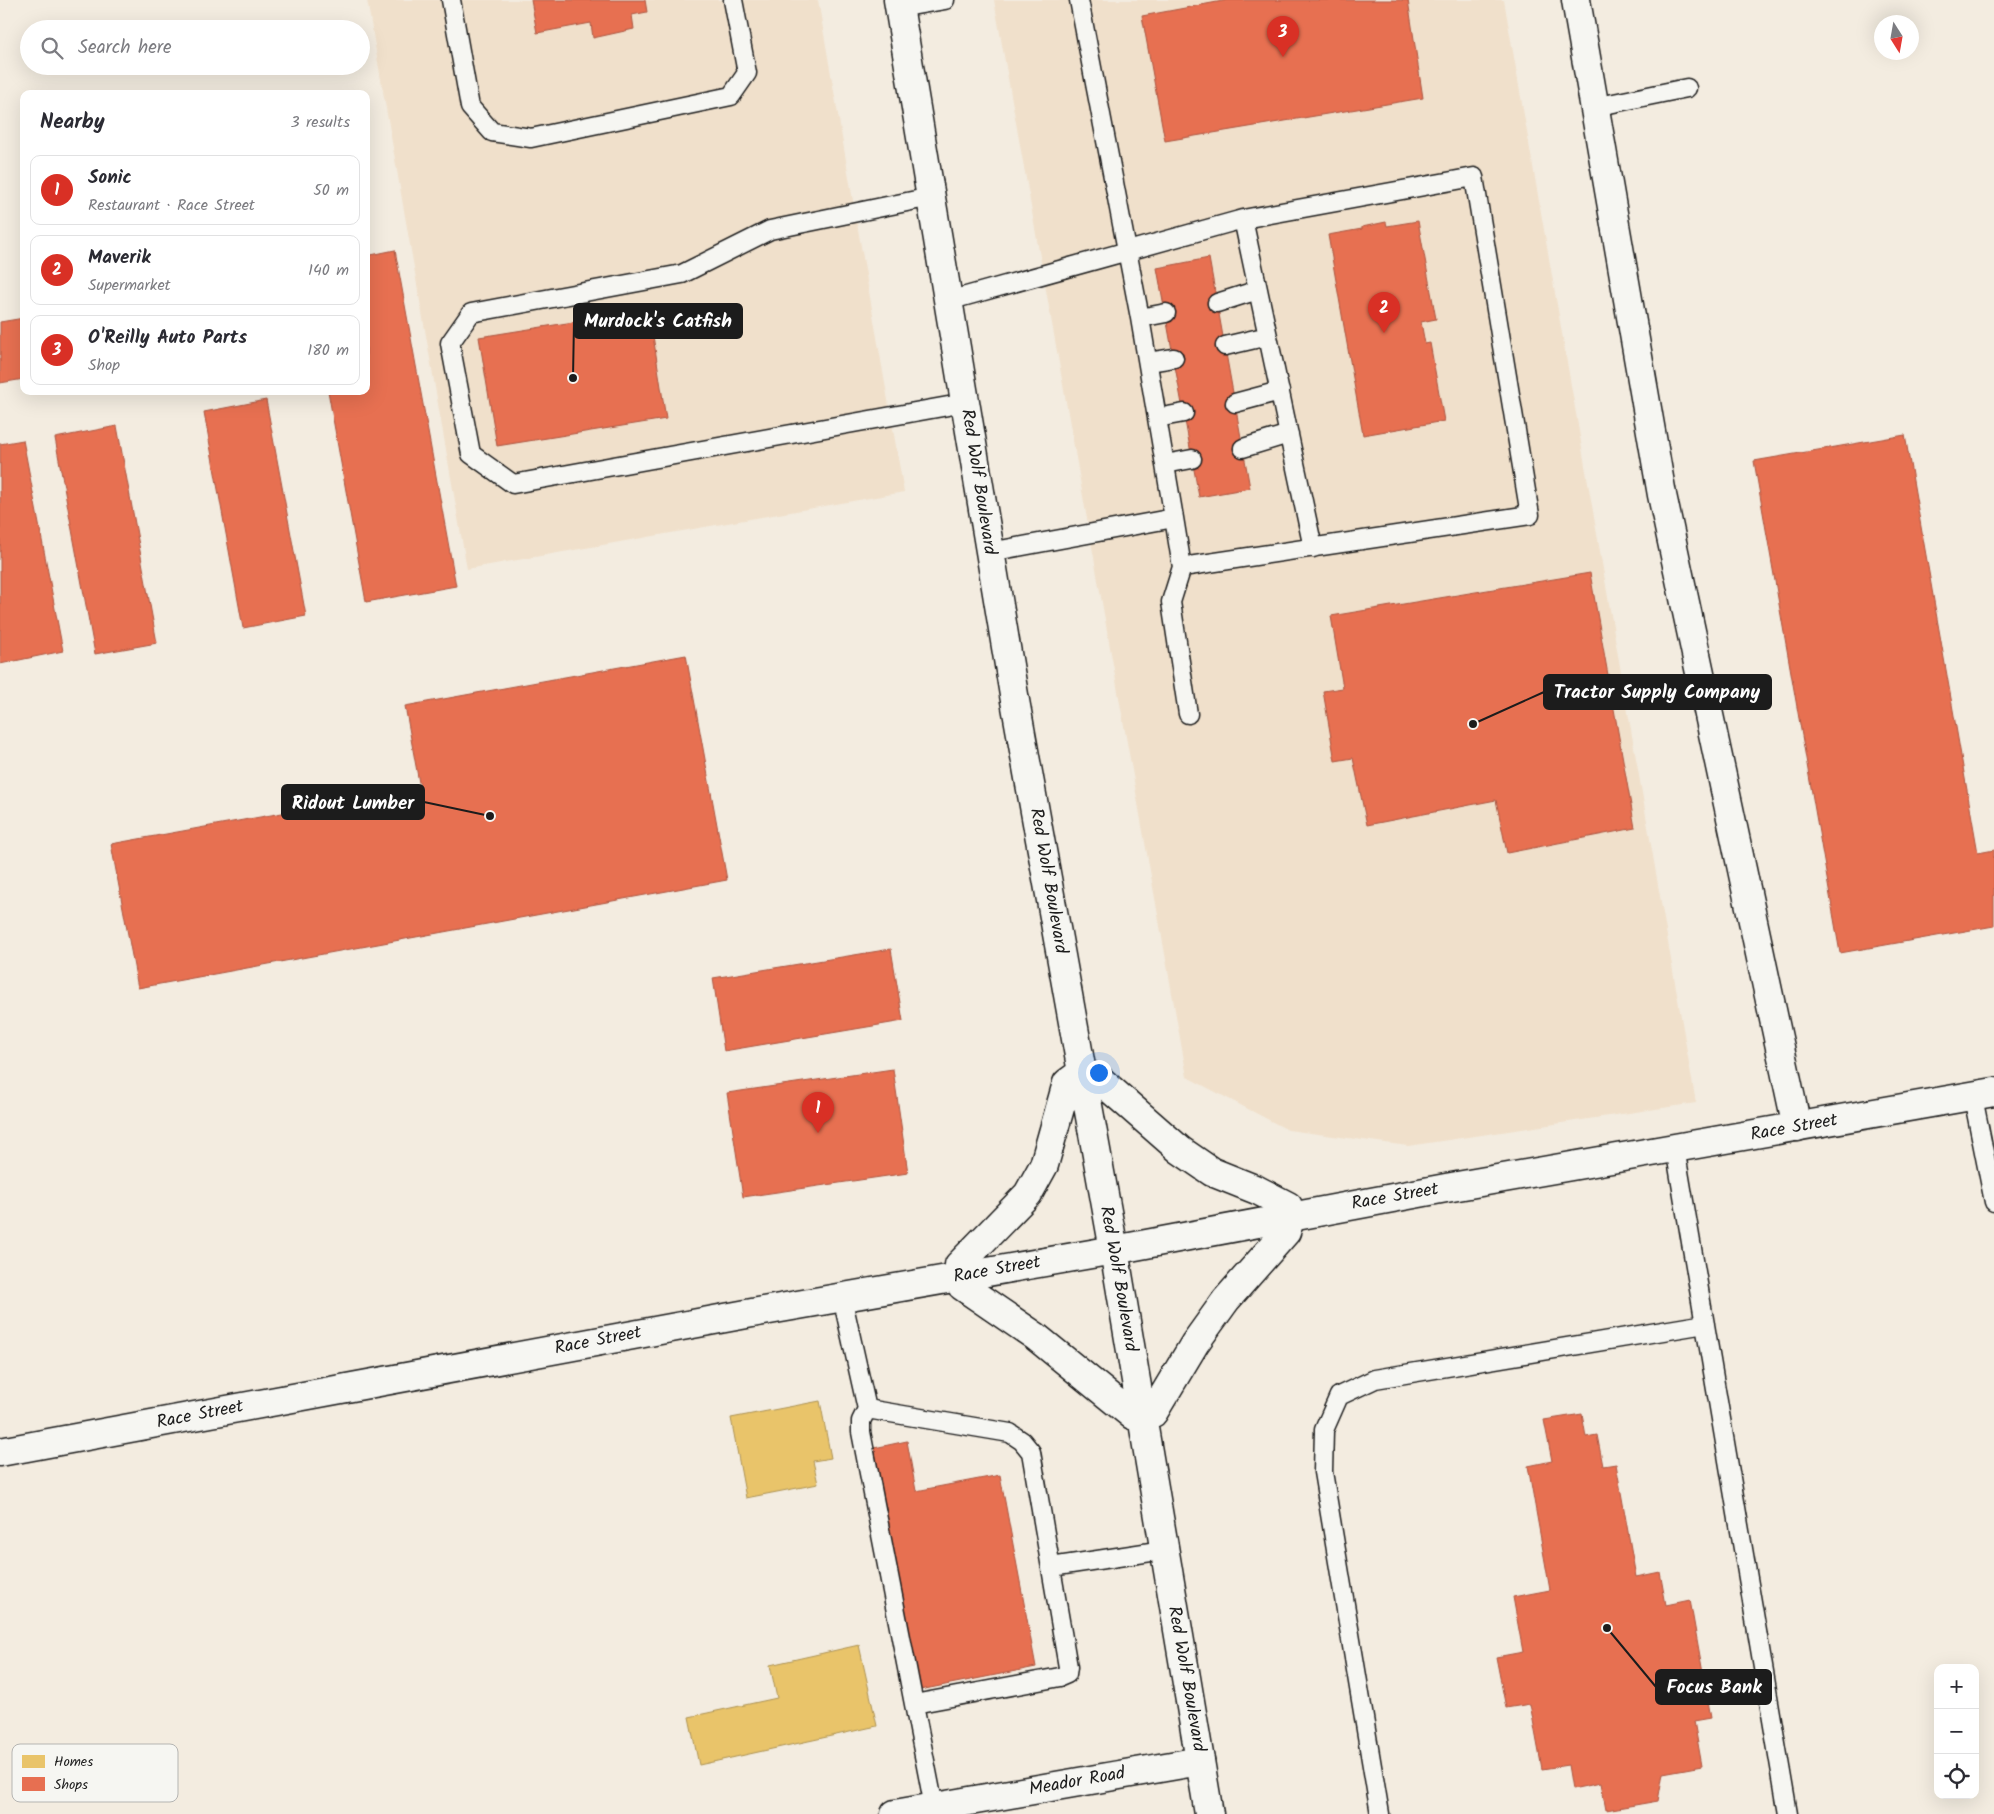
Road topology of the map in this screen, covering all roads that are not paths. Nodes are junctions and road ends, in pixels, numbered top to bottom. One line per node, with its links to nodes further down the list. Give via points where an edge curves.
1 (451, 0): 2 (lane, via 470,106 492,132 531,138 731,96 747,73)
2 (733, 0)
3 (945, 0): 6 (lane)
4 (1079, 0): 11 (lane)
5 (1576, 0): 8 (main road)
6 (899, 4): 9 (main road, Red Wolf Boulevard)
7 (1687, 88): 8 (lane)
8 (1594, 107): 37 (main road, via 1662,495)
9 (931, 197): 13 (main road, Red Wolf Boulevard); 22 (lane, via 770,230 682,274 471,313 450,343 471,454 512,484)
10 (1243, 219): 11 (lane); 12 (lane); 31 (lane, via 1474,176 1530,515)
11 (1126, 250): 13 (lane); 16 (lane)
12 (1258, 290): 14 (lane); 17 (lane)
13 (948, 301): 22 (main road, Red Wolf Boulevard)
14 (1217, 303)
15 (1166, 313): 16 (lane)
16 (1140, 318): 20 (lane)
17 (1268, 336): 18 (lane); 21 (lane)
18 (1225, 346)
19 (1174, 358): 20 (lane)
20 (1148, 362): 25 (lane)
21 (1280, 391): 23 (lane); 26 (lane)
22 (965, 403): 32 (main road, Red Wolf Boulevard)
23 (1235, 403)
24 (1184, 413): 25 (lane)
25 (1157, 418): 29 (lane)
26 (1289, 434): 27 (lane); 31 (lane)
27 (1243, 448)
28 (1192, 459): 29 (lane)
29 (1165, 464): 30 (lane)
30 (1174, 518): 32 (lane); 33 (lane)
31 (1313, 548): 33 (lane)
32 (990, 552): 35 (main road, Red Wolf Boulevard)
33 (1182, 567): 34 (lane, via 1172,602)
34 (1188, 714)
35 (1082, 1072): 40 (main road, via 1100,1080 1180,1150 1212,1172 1288,1206); 41 (main road, Red Wolf Boulevard); 42 (main road, via 1067,1083 1044,1165 1028,1194 959,1265)
36 (1984, 1095): 37 (main road, Race Street); 39 (lane)
37 (1798, 1127): 38 (main road, Race Street)
38 (1675, 1148): 40 (main road, Race Street); 44 (lane)
39 (1994, 1202)
40 (1291, 1216): 41 (main road, Race Street); 46 (main road, via 1286,1232 1226,1300 1195,1342 1153,1413)
41 (1114, 1250): 42 (main road, Race Street); 46 (main road, Red Wolf Boulevard)
42 (959, 1276): 43 (main road, Race Street); 46 (main road, via 962,1286 1035,1336 1132,1415)
43 (842, 1297): 45 (lane); 47 (main road, Race Street)
44 (1705, 1324): 55 (lane, via 1374,1379 1339,1396 1324,1430 1323,1472); 56 (lane)
45 (867, 1409): 49 (lane, via 1010,1433 1022,1441 1031,1452); 50 (lane, via 861,1421 861,1432)
46 (1142, 1418): 48 (main road, Red Wolf Boulevard)
47 (0, 1452)
48 (1164, 1550): 49 (lane); 51 (main road, Red Wolf Boulevard)
49 (1051, 1567): 50 (lane, via 1067,1674)
50 (914, 1704): 52 (lane)
51 (1200, 1761): 52 (main road, Meador Road); 54 (main road, Red Wolf Boulevard)
52 (934, 1807): 53 (main road, Meador Road)
53 (895, 1814)
54 (1209, 1814)
55 (1380, 1814)
56 (1788, 1814)

